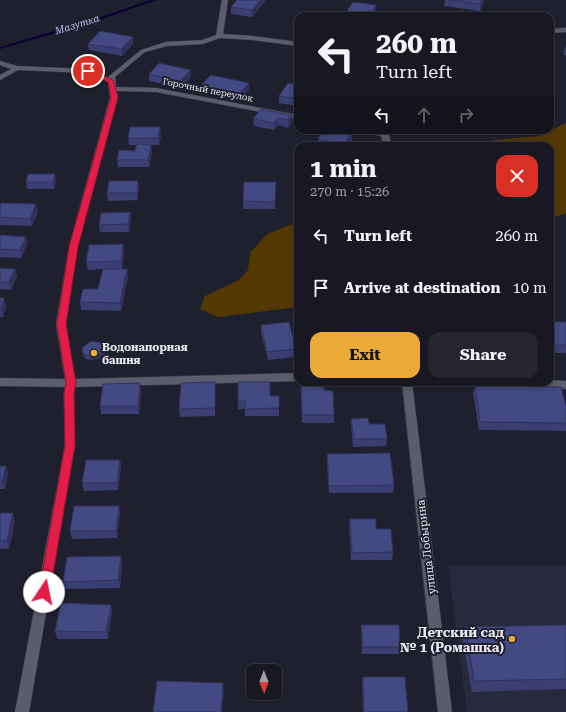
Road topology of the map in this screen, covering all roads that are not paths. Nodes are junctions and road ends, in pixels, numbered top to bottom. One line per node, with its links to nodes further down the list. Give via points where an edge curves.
1 (225, 0): 4 (street, via 220,17)
2 (566, 30): 3 (street)
3 (554, 31)
4 (220, 36): 5 (street); 9 (street, via 203,42 166,44 143,51 112,76)
5 (294, 43)
6 (0, 63): 7 (street)
7 (18, 68): 8 (street); 9 (street, via 88,71)
8 (0, 78)
9 (112, 85): 10 (street, Горочный переулок, via 156,90); 13 (street, via 114,97 74,247 61,324)
10 (294, 116)
11 (294, 377): 13 (street)
12 (0, 382): 13 (street)
13 (71, 383): 17 (street, via 70,445)
14 (554, 384): 15 (street)
15 (566, 385)
16 (407, 386): 18 (street, улица Лобырина)
17 (22, 712)
18 (445, 712)

